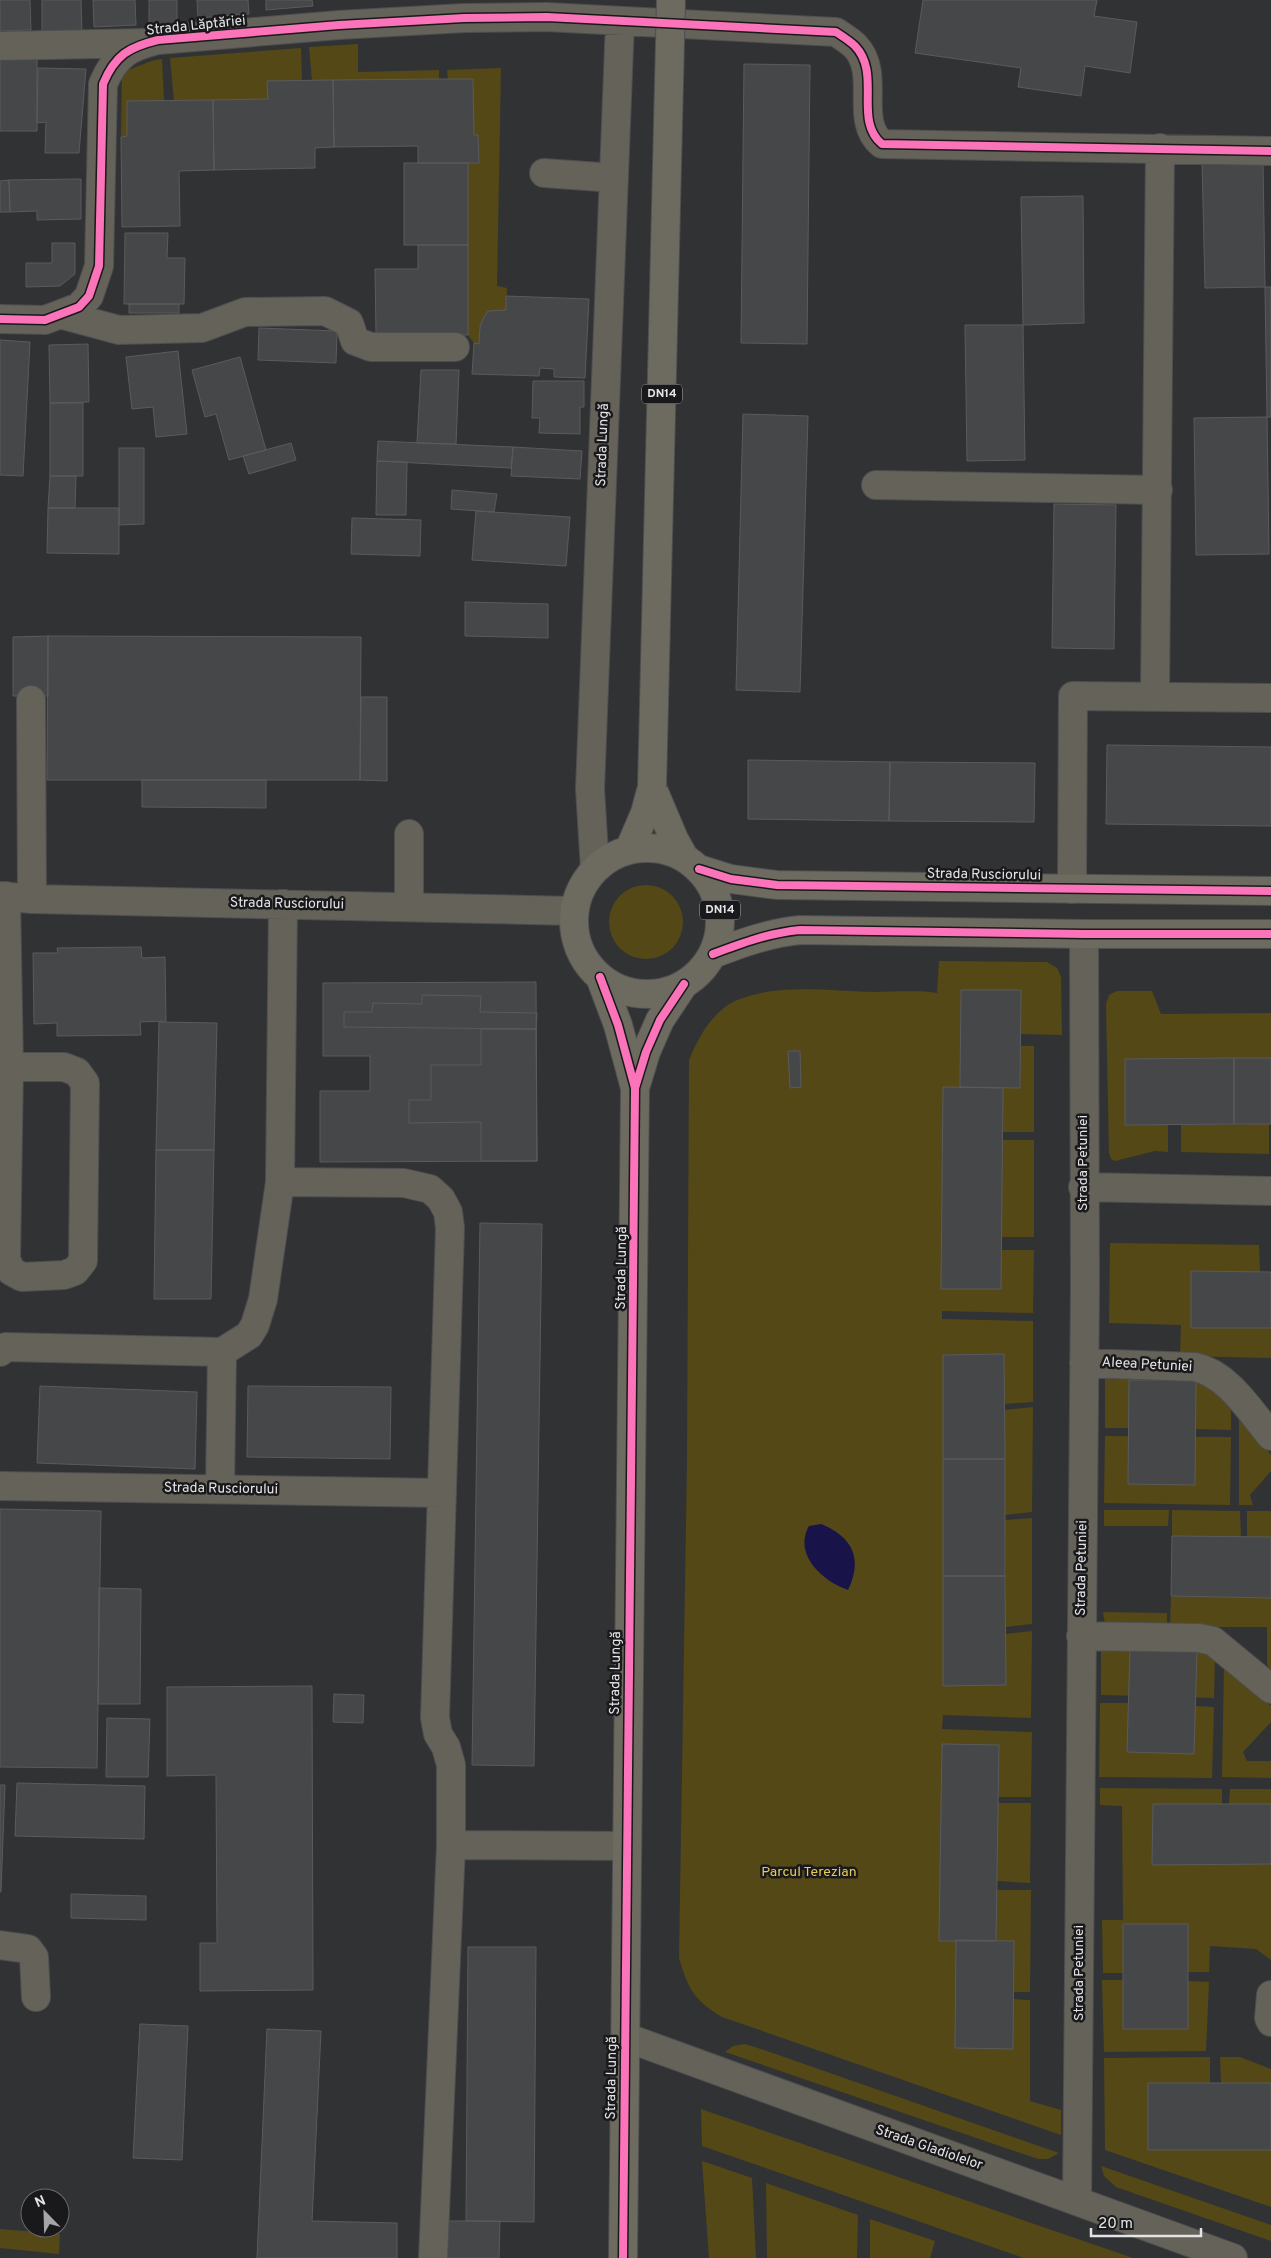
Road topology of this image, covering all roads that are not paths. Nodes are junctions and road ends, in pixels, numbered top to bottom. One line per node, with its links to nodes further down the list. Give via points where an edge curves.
1 (671, 0): 17 (main road, DN14, bridge)
2 (620, 21): 3 (street, Strada Lăptăriei, via 547,17 464,18 338,25); 5 (street, Strada Lăptăriei, via 836,32 856,46 868,68 869,125 874,138 882,144); 8 (street, Strada Lungă)
3 (143, 43): 4 (street); 9 (street, Strada Lăptăriei, via 123,53 110,67 103,84 99,266 89,296 79,307)
4 (0, 46)
5 (1160, 148): 6 (street); 13 (street)
6 (1271, 151)
7 (544, 173): 8 (street)
8 (614, 178): 21 (street, Strada Lungă, via 590,789)
9 (63, 315): 10 (street, Strada Lăptăriei, via 45,320); 11 (street, via 119,330 202,328 244,312 324,312 349,323 355,341 371,347)
10 (0, 319)
11 (455, 347)
12 (876, 485): 13 (street)
13 (1158, 490): 14 (street)
14 (1156, 696): 15 (street); 22 (street, via 1073,696)
15 (1271, 698)
16 (32, 700): 24 (street)
17 (652, 787): 19 (main road, DN14); 20 (main road, via 674,839)
18 (409, 834): 26 (street)
19 (629, 850): 20 (main road, DN14, via 658,849); 21 (main road, DN14, via 611,857)
20 (692, 863): 22 (main road, Strada Rusciorului / DN14, via 732,879 777,885); 30 (main road, DN14, via 713,888 720,910 720,933)
21 (595, 869): 27 (main road, DN14, via 581,888)
22 (1072, 889): 23 (main road, Strada Rusciorului / DN14)
23 (1271, 891)
24 (13, 897): 25 (street, Strada Rusciorului); 33 (street)
25 (283, 904): 26 (street, Strada Rusciorului); 35 (street)
26 (409, 905): 27 (street, Strada Rusciorului)
27 (574, 911): 31 (main road, DN14, via 575,936 584,958)
28 (1084, 934): 29 (main road); 30 (main road, via 800,930 762,937); 36 (street, Strada Petuniei)
29 (1271, 934)
30 (713, 954): 32 (main road, DN14, via 700,972)
31 (600, 977): 32 (main road, DN14, via 619,989 641,994 663,993); 34 (main road, Strada Lungă / DN14, via 618,1025)
32 (684, 984): 34 (main road, Strada Lungă / DN14, via 660,1020)
33 (10, 1066): 33 (street, via 6,1259 12,1271 22,1277 64,1276 75,1271 83,1261 85,1083 77,1072 64,1067)
34 (635, 1088): 48 (main road, Strada Lungă / DN14)
35 (280, 1182): 39 (street, via 263,1299 255,1325 249,1335); 44 (street, via 404,1183 430,1190 445,1205 450,1228)
36 (1083, 1187): 37 (street); 40 (street, Strada Petuniei)
37 (1271, 1191)
38 (0, 1352): 39 (street, via 6,1347)
39 (222, 1352): 43 (street)
40 (1084, 1363): 41 (street, Aleea Petuniei, via 1206,1370 1218,1376); 45 (street, Strada Petuniei)
41 (1271, 1436)
42 (0, 1486): 43 (street, Strada Rusciorului)
43 (220, 1489): 44 (street, Strada Rusciorului)
44 (442, 1493): 47 (street, via 434,1718 451,1765)
45 (1081, 1636): 46 (street, via 1213,1641); 54 (street, Strada Petuniei)
46 (1271, 1689)
47 (451, 1845): 48 (street); 55 (street)
48 (627, 1846): 53 (main road, Strada Lungă / DN14)
49 (0, 1945): 51 (street, via 28,1949 34,1957)
50 (1271, 1995): 52 (street)
51 (36, 1997)
52 (1271, 2022)
53 (625, 2037): 54 (street, Strada Gladiolelor); 56 (main road, Strada Lungă / DN14)
54 (1077, 2201): 57 (street, Strada Gladiolelor)
55 (433, 2258)
56 (623, 2258)
57 (1233, 2258)

